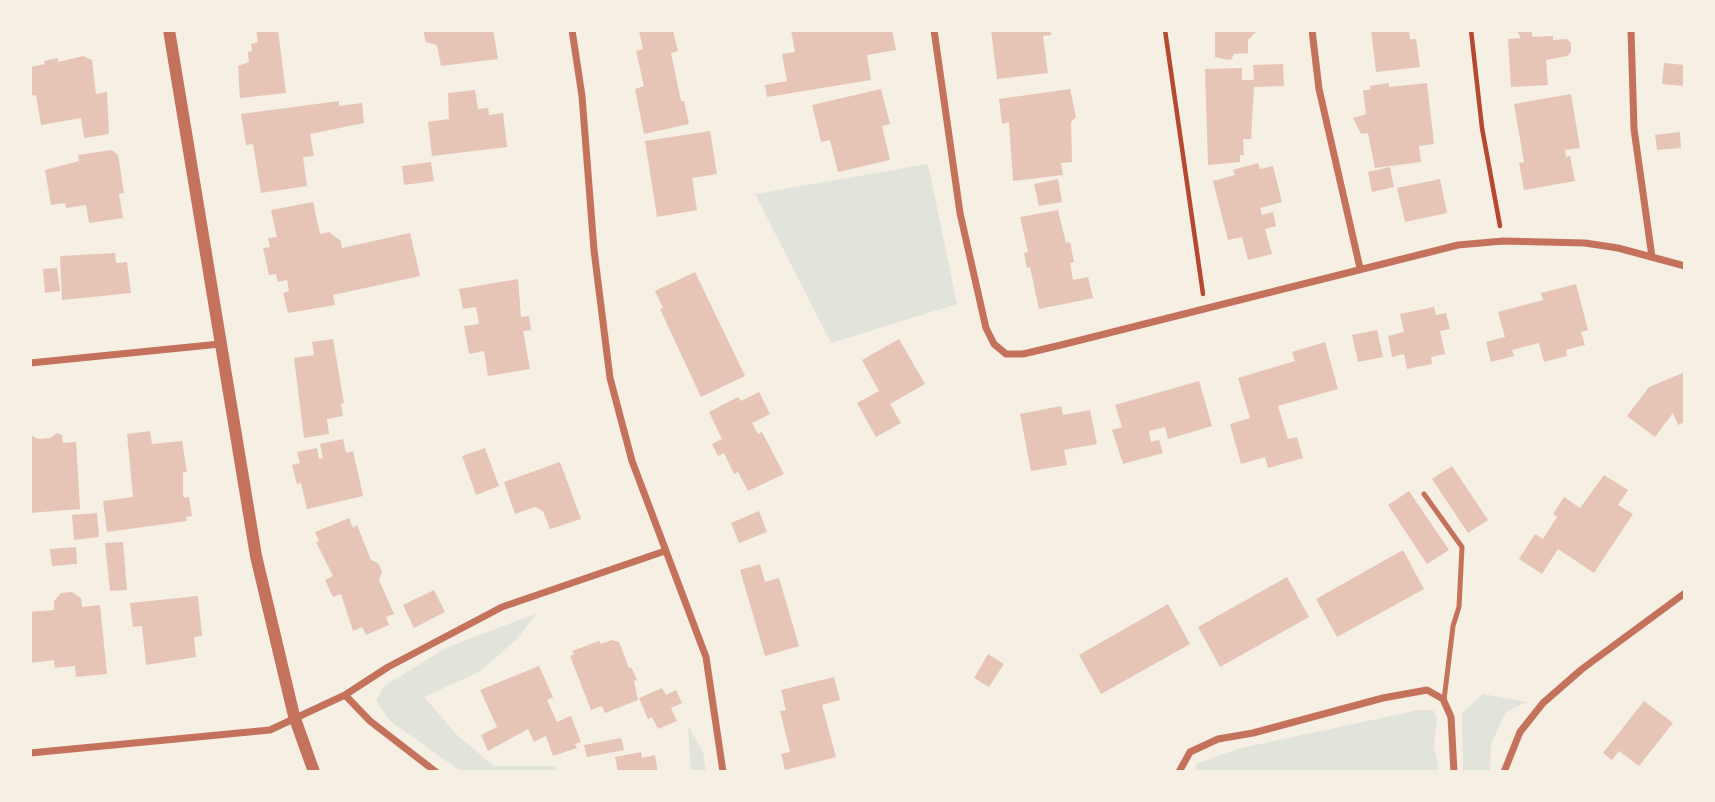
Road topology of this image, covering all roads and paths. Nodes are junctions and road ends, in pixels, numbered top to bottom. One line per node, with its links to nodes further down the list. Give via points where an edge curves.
1 (170, 30): 13 (street)
2 (572, 30): 16 (street, via 610,378 632,461)
3 (934, 30): 12 (street, via 960,213 993,344 1006,354 1023,354)
4 (1165, 30): 12 (path)
5 (1312, 30): 11 (street, via 1319,89)
6 (1471, 30): 8 (path, via 1482,128)
7 (1631, 30): 9 (street, via 1634,129)
8 (1503, 241): 9 (street, via 1585,243); 11 (street, via 1458,245)
9 (1652, 257): 10 (street)
10 (1685, 267)
11 (1360, 268): 12 (street)
12 (1205, 309)
13 (220, 344): 14 (street); 20 (street, via 257,556)
14 (30, 363)
15 (1424, 494): 19 (lane, via 1462,547 1459,607)
16 (665, 551): 18 (street, via 502,607); 24 (street, via 706,657)
17 (1685, 593): 27 (street, via 1543,703 1520,732)
18 (345, 695): 20 (street); 23 (street, via 370,721)
19 (1444, 700): 25 (street, via 1427,690 1218,739 1190,752); 26 (street, via 1451,717)
20 (294, 716): 21 (street, via 270,730); 22 (street)
21 (30, 753)
22 (314, 772)
23 (436, 772)
24 (723, 772)
25 (1179, 772)
26 (1454, 772)
27 (1504, 772)

